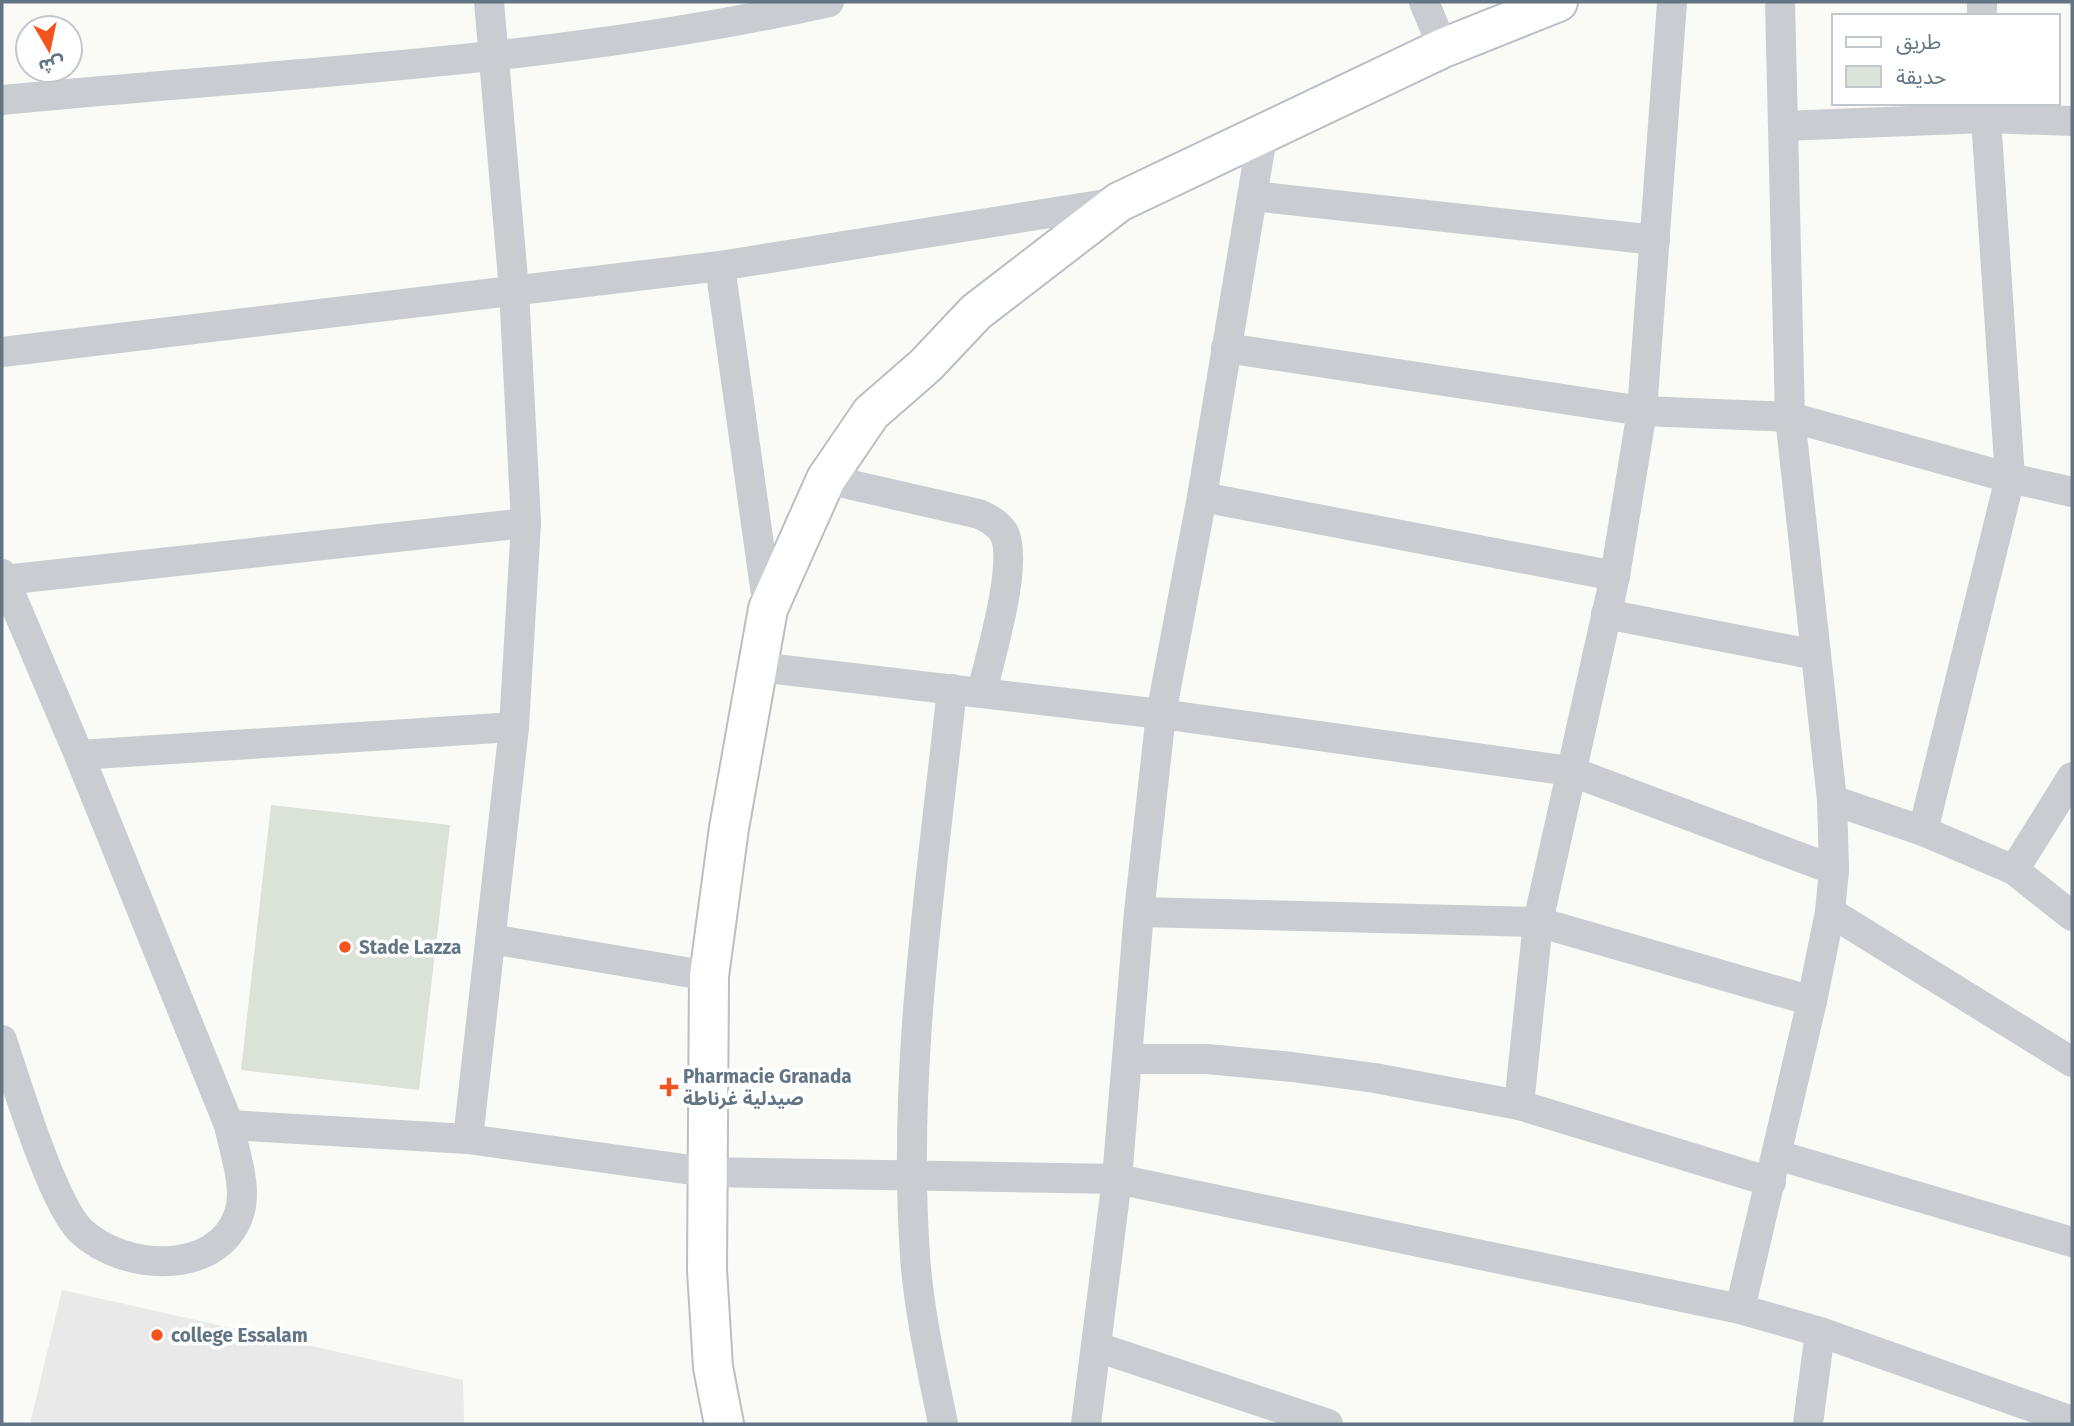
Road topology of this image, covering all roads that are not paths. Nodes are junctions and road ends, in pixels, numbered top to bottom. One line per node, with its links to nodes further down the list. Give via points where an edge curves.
1 (489, 2): 8 (street)
2 (829, 2): 8 (street, via 740,22)
3 (1424, 2): 7 (street)
4 (1558, 2): 7 (main road)
5 (1672, 2): 16 (street)
6 (1780, 2): 12 (street)
7 (1443, 48): 13 (main road)
8 (493, 58): 9 (street); 18 (street)
9 (2, 100)
10 (1985, 111): 11 (street); 12 (street); 23 (street)
11 (2072, 121)
12 (1783, 126): 22 (street)
13 (1263, 131): 14 (street); 15 (main road)
14 (1253, 196): 16 (street); 19 (street)
15 (1119, 202): 17 (street); 24 (main road, via 976,312 926,365 870,413)
16 (1655, 240): 21 (street)
17 (720, 265): 18 (street); 30 (street)
18 (514, 290): 20 (street); 27 (street)
19 (1226, 348): 21 (street); 26 (street)
20 (2, 352)
21 (1642, 411): 22 (street); 28 (street)
22 (1790, 417): 23 (street); 32 (street)
23 (2010, 478): 25 (street); 42 (street)
24 (826, 479): 30 (main road); 35 (street, via 979,514 1003,531 1008,544 1006,585)
25 (2072, 492)
26 (1202, 497): 28 (street); 36 (street)
27 (526, 523): 29 (street); 37 (street)
28 (1615, 576): 31 (street)
29 (3, 577): 38 (street)
30 (768, 609): 33 (main road)
31 (1606, 614): 32 (street); 39 (street)
32 (1816, 655): 41 (street)
33 (758, 667): 34 (street); 50 (main road)
34 (952, 689): 35 (street); 60 (street, via 914,1055)
35 (982, 692): 36 (street)
36 (1161, 714): 39 (street); 45 (street)
37 (514, 727): 38 (street); 49 (street)
38 (79, 755): 56 (street)
39 (1570, 771): 43 (street); 48 (street)
40 (2072, 777): 44 (street)
41 (1832, 800): 42 (street); 43 (street)
42 (1923, 831): 44 (street)
43 (1834, 870): 46 (street)
44 (2014, 870): 47 (street)
45 (1139, 912): 48 (street); 53 (street)
46 (1830, 912): 51 (street); 54 (street)
47 (2072, 916)
48 (1538, 922): 51 (street); 55 (street)
49 (491, 939): 50 (street); 57 (street)
50 (709, 976): 59 (main road)
51 (1812, 1001): 58 (street)
52 (2, 1040): 56 (street, via 60,1198 79,1230 108,1252 150,1262 190,1258 225,1237 239,1213 242,1190)
53 (1129, 1059): 55 (street, via 1207,1059 1292,1067); 61 (street)
54 (2072, 1062)
55 (1520, 1105): 58 (street)
56 (229, 1125): 57 (street)
57 (468, 1139): 59 (street)
58 (1774, 1169): 62 (street); 63 (street)
59 (706, 1172): 60 (street); 67 (main road, via 712,1339)
60 (911, 1174): 61 (street); 68 (street, via 915,1259)
61 (1117, 1179): 63 (street); 65 (street)
62 (2072, 1242)
63 (1740, 1309): 64 (street)
64 (1820, 1332): 66 (street); 71 (street)
65 (1097, 1347): 69 (street); 70 (street)
66 (2072, 1421)
67 (724, 1424)
68 (943, 1424)
69 (1086, 1424)
70 (1328, 1424)
71 (1808, 1424)

